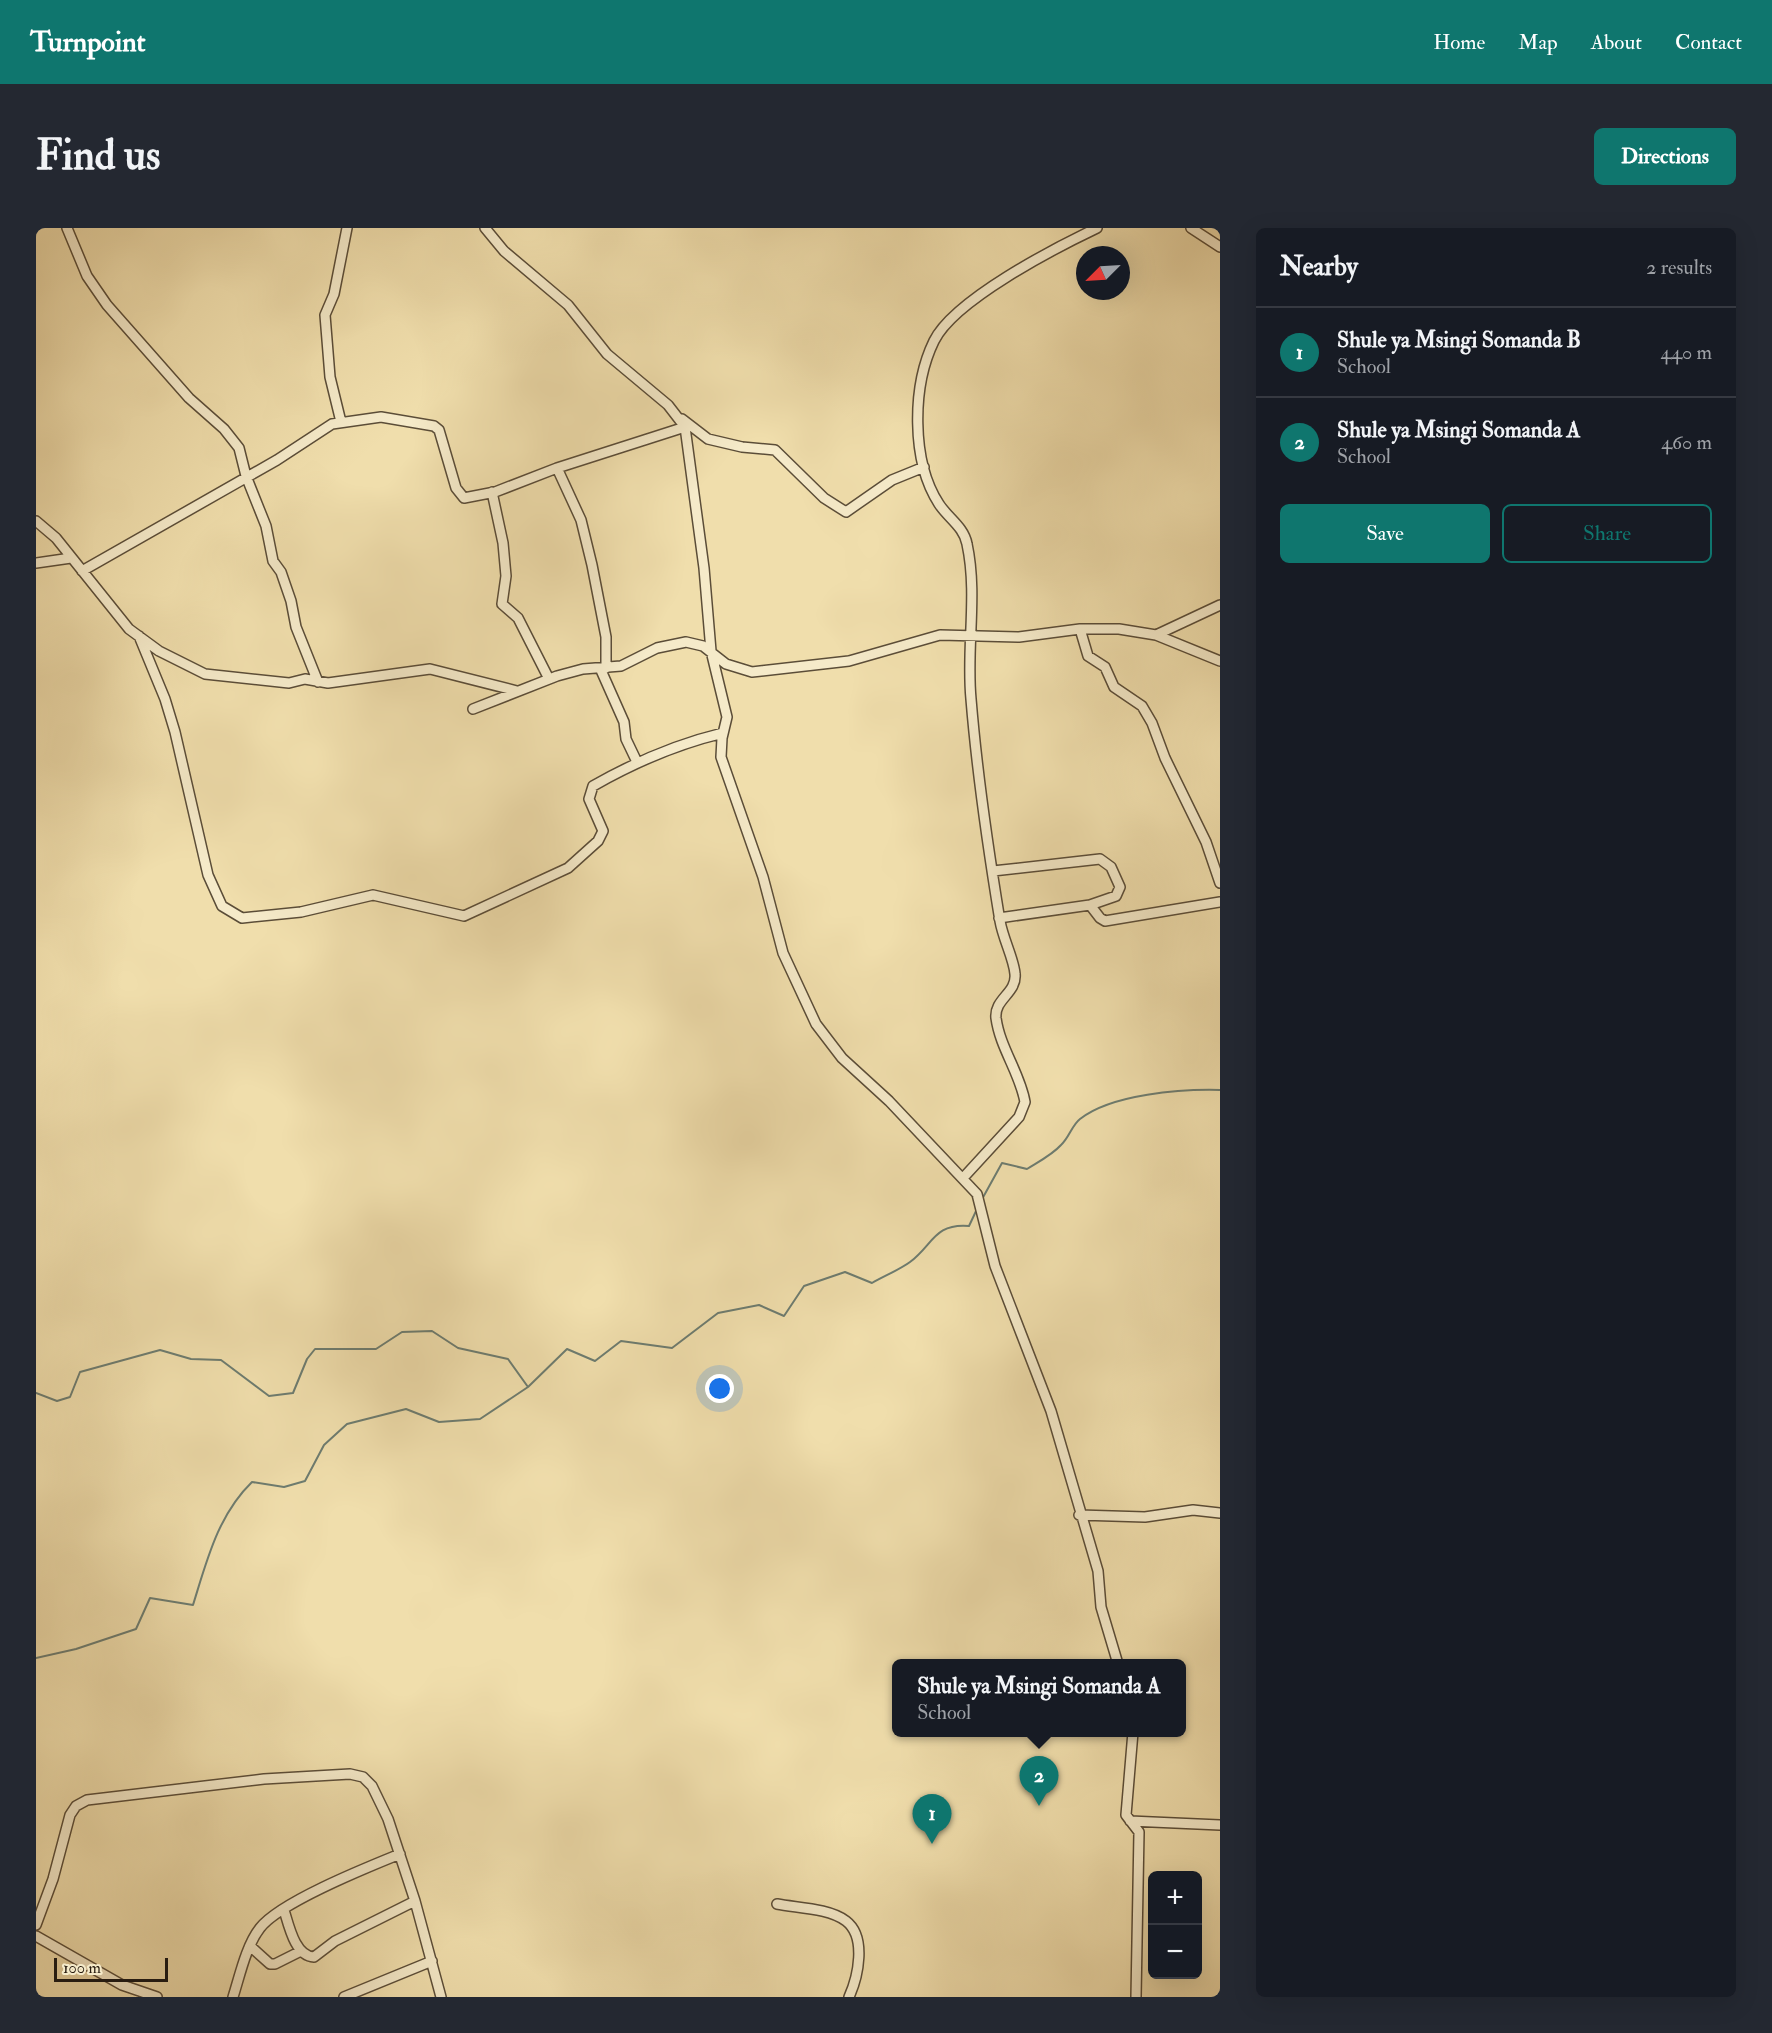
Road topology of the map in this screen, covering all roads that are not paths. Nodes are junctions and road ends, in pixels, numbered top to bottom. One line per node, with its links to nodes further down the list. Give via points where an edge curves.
1 (67, 228): 12 (street, via 94,286 189,398 233,440 243,458)
2 (347, 228): 8 (street, via 334,294 325,315 330,377)
3 (485, 228): 7 (street, via 504,251 568,305 617,364)
4 (1097, 228): 10 (street, via 1029,263 966,306 941,330 927,363 916,415)
5 (1191, 228): 6 (street)
6 (1220, 247)
7 (678, 416): 9 (street); 10 (street, via 708,439 775,450 824,498 846,512 892,480)
8 (341, 422): 12 (street); 13 (street, via 381,417 429,423 439,430 458,493 466,498)
9 (685, 427): 11 (street); 23 (street)
10 (924, 467): 22 (street, via 938,503 967,543)
11 (557, 468): 13 (street); 25 (street, via 581,520 592,565 606,637)
12 (246, 476): 17 (street); 27 (street)
13 (492, 492): 26 (street, via 506,576 502,604 519,620)
14 (36, 521): 15 (street)
15 (71, 558): 16 (street); 17 (street)
16 (36, 563)
17 (82, 571): 21 (street, via 117,616)
18 (1220, 605): 20 (street)
19 (1080, 629): 20 (street, via 1119,629); 22 (street, via 1019,637); 33 (street, via 1088,656 1105,667 1118,692 1136,700 1152,723 1206,842)
20 (1156, 635): 24 (street)
21 (139, 636): 27 (street, via 159,651 205,674 289,683 304,679); 31 (street, via 175,732 216,897 222,906 242,918 302,912 373,895 456,915 474,913 568,868 592,847 603,831 590,806 590,791)
22 (971, 636): 23 (street, via 925,637 849,661 752,672 726,664); 32 (street, via 971,701)
23 (711, 651): 25 (street, via 694,642 675,643 648,651 621,666); 30 (street, via 727,717)
24 (1220, 661)
25 (603, 668): 26 (street); 31 (street, via 624,722 626,739)
26 (549, 679): 28 (street)
27 (318, 682): 28 (street, via 430,669)
28 (517, 691): 29 (street)
29 (472, 709)
30 (723, 733): 31 (street, via 682,743); 37 (street, via 723,764 763,877 783,953 816,1024 842,1058)
31 (638, 762)
32 (993, 871): 35 (street, via 1103,860 1111,867 1119,891 1116,896); 36 (street)
33 (1220, 883)
34 (1220, 902): 35 (street, via 1105,921)
35 (1090, 905): 36 (street)
36 (999, 918): 37 (street, via 1015,976 1011,990 998,1004 998,1030 1025,1102 1019,1117)
37 (963, 1179): 39 (street, via 981,1202 995,1266 1051,1411)
38 (1220, 1513): 39 (street, via 1193,1510 1145,1517)
39 (1080, 1515): 40 (street, via 1098,1571 1101,1607)
40 (1117, 1659)
41 (1133, 1737): 42 (street, via 1126,1806)
42 (1130, 1821): 43 (street); 58 (street, via 1139,1832)
43 (1220, 1825)
44 (400, 1854): 45 (street); 47 (street); 48 (street, via 372,1786 363,1777 350,1774 264,1779 87,1800 70,1815)
45 (415, 1901): 51 (street, via 335,1941 320,1955 307,1956); 52 (street)
46 (777, 1904): 57 (street, via 846,1921 857,1948 859,1970)
47 (284, 1910): 50 (street, via 260,1928); 51 (street)
48 (36, 1925)
49 (36, 1936): 53 (street, via 122,1985)
50 (250, 1946): 51 (street, via 270,1964); 54 (street)
51 (301, 1951)
52 (432, 1961): 55 (street); 56 (street)
53 (157, 1997)
54 (232, 1997)
55 (344, 1997)
56 (441, 1997)
57 (849, 1997)
58 (1136, 1997)

